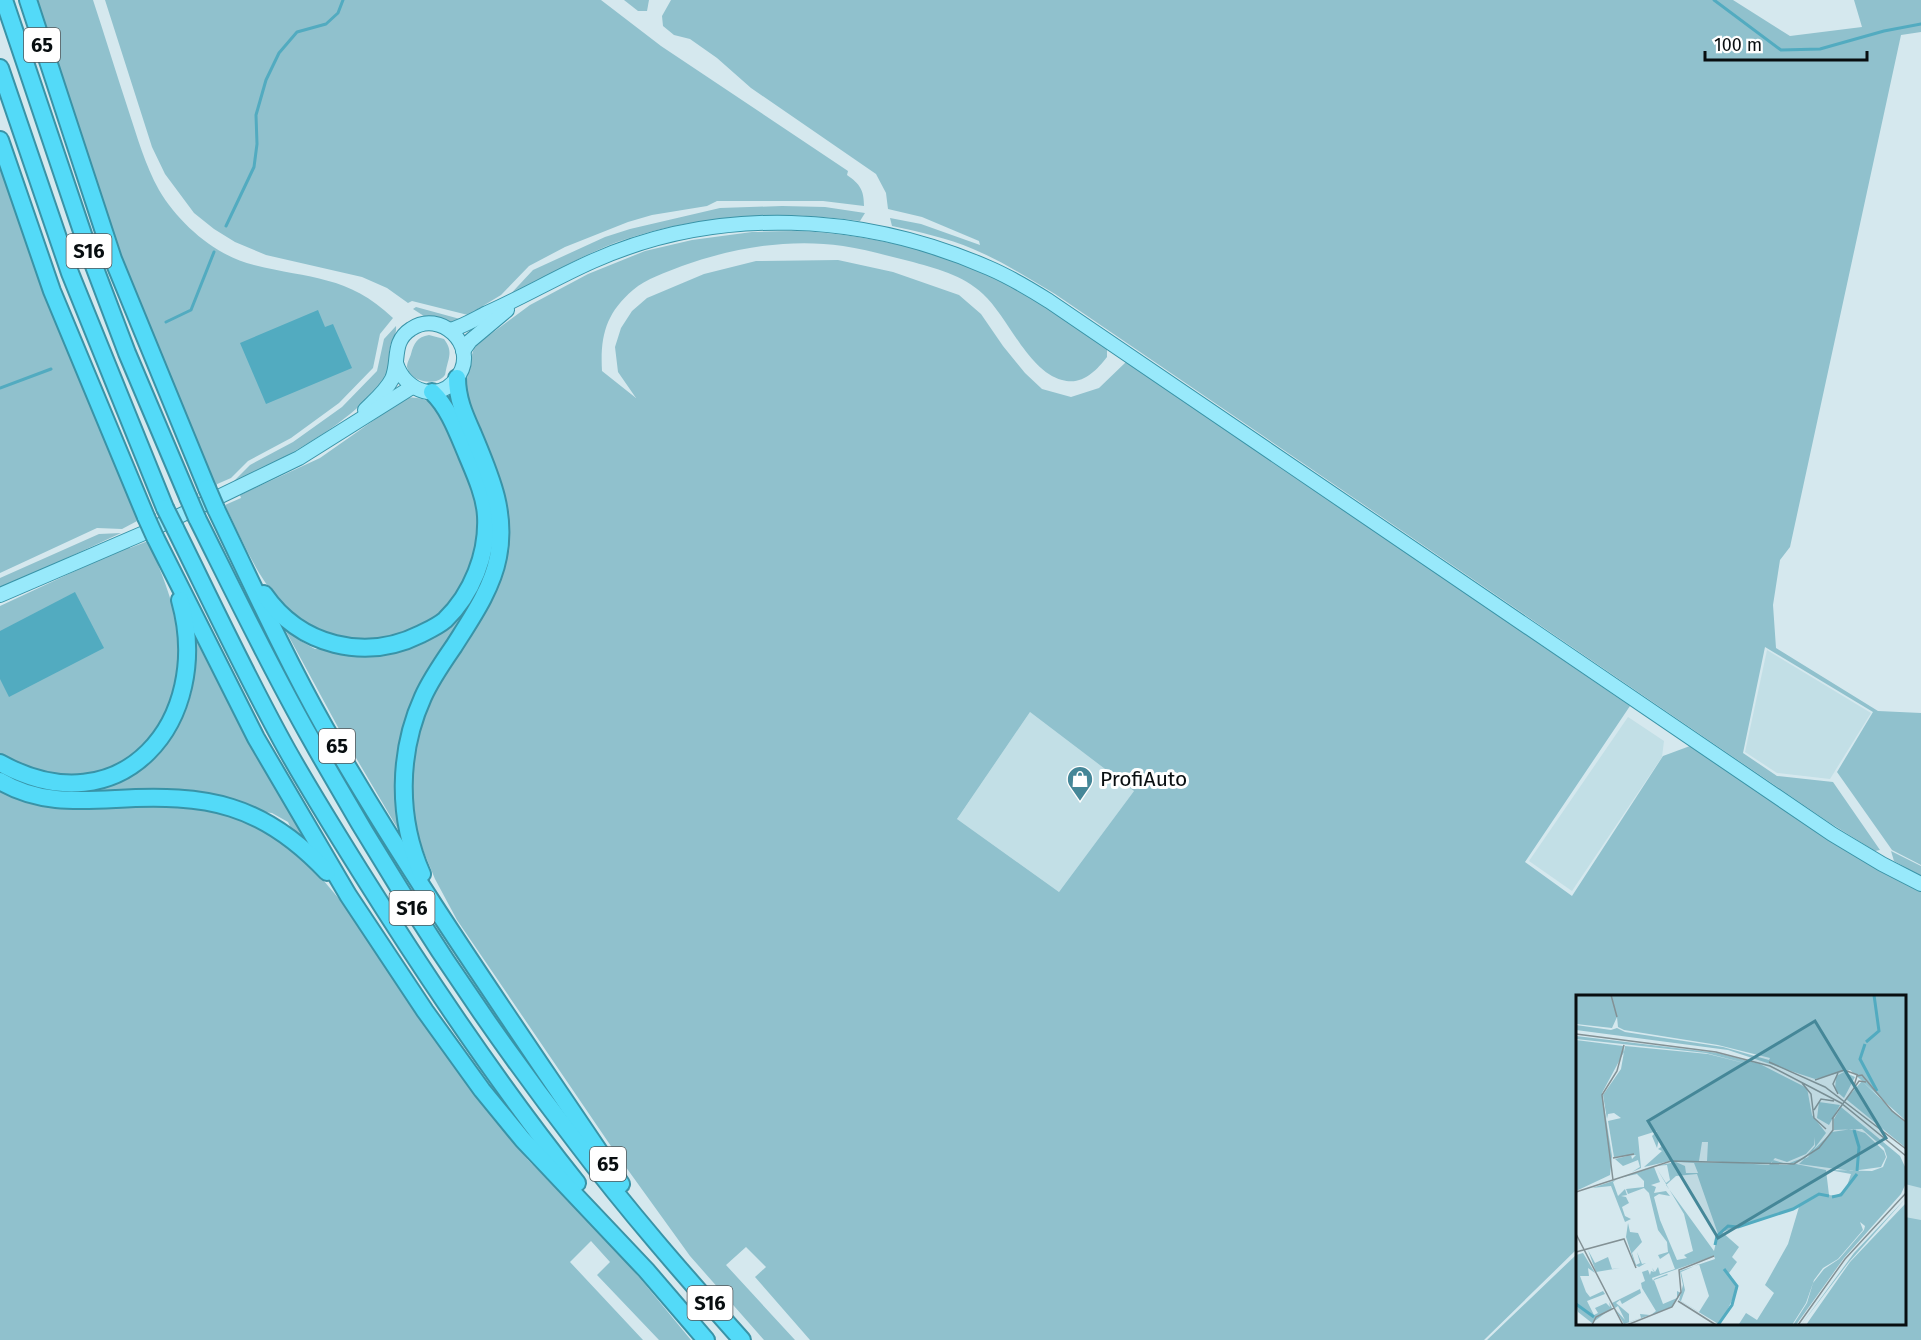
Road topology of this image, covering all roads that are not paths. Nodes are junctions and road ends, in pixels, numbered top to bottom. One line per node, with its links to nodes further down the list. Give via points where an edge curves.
1 (4, 0): 23 (highway, S16, bridge, via 127,353 197,518 276,676 418,918 474,1003 556,1115)
2 (17, 0): 5 (highway)
3 (28, 0): 5 (highway, 65)
4 (0, 68): 24 (highway, S16, bridge, via 70,273 165,508 288,752 401,938 497,1078)
5 (57, 90): 15 (highway, 65, bridge, via 112,259)
6 (0, 140): 16 (highway, S16, bridge, via 51,291)
7 (531, 293): 8 (main road); 9 (main road, via 490,323); 20 (main road, via 593,261 646,242 712,227 759,222 871,230 945,250 991,268 1076,319 1832,834)
8 (450, 330): 9 (main road); 10 (main road, via 432,323 411,328 398,344)
9 (464, 351): 11 (main road)
10 (396, 363): 12 (main road, via 404,381); 14 (main road, via 390,382)
11 (457, 378): 13 (main road); 22 (highway, via 458,398 492,479 502,530 498,559 487,589 424,694 407,742 404,805 410,839)
12 (412, 387): 13 (main road); 14 (main road)
13 (432, 392): 15 (highway, via 458,435 486,515 485,540 475,575 464,598 444,621 406,641 384,647 350,648 320,640 284,617)
14 (346, 429): 17 (main road, via 299,458 144,533)
15 (241, 561): 22 (highway, 65, via 325,727)
16 (169, 565): 18 (highway, via 181,603 188,659 180,702 156,743 121,771 76,784 34,780); 21 (highway, S16, via 256,738)
17 (2, 595)
18 (0, 764)
19 (0, 781): 21 (highway, via 52,799 160,797 230,807 283,832)
20 (1921, 884)
21 (348, 895): 24 (highway, S16, via 482,1090 523,1140)
22 (445, 924): 23 (highway, 65)
23 (677, 1267): 26 (highway, S16)
24 (646, 1270): 25 (highway, S16)
25 (706, 1340)
26 (742, 1340)

